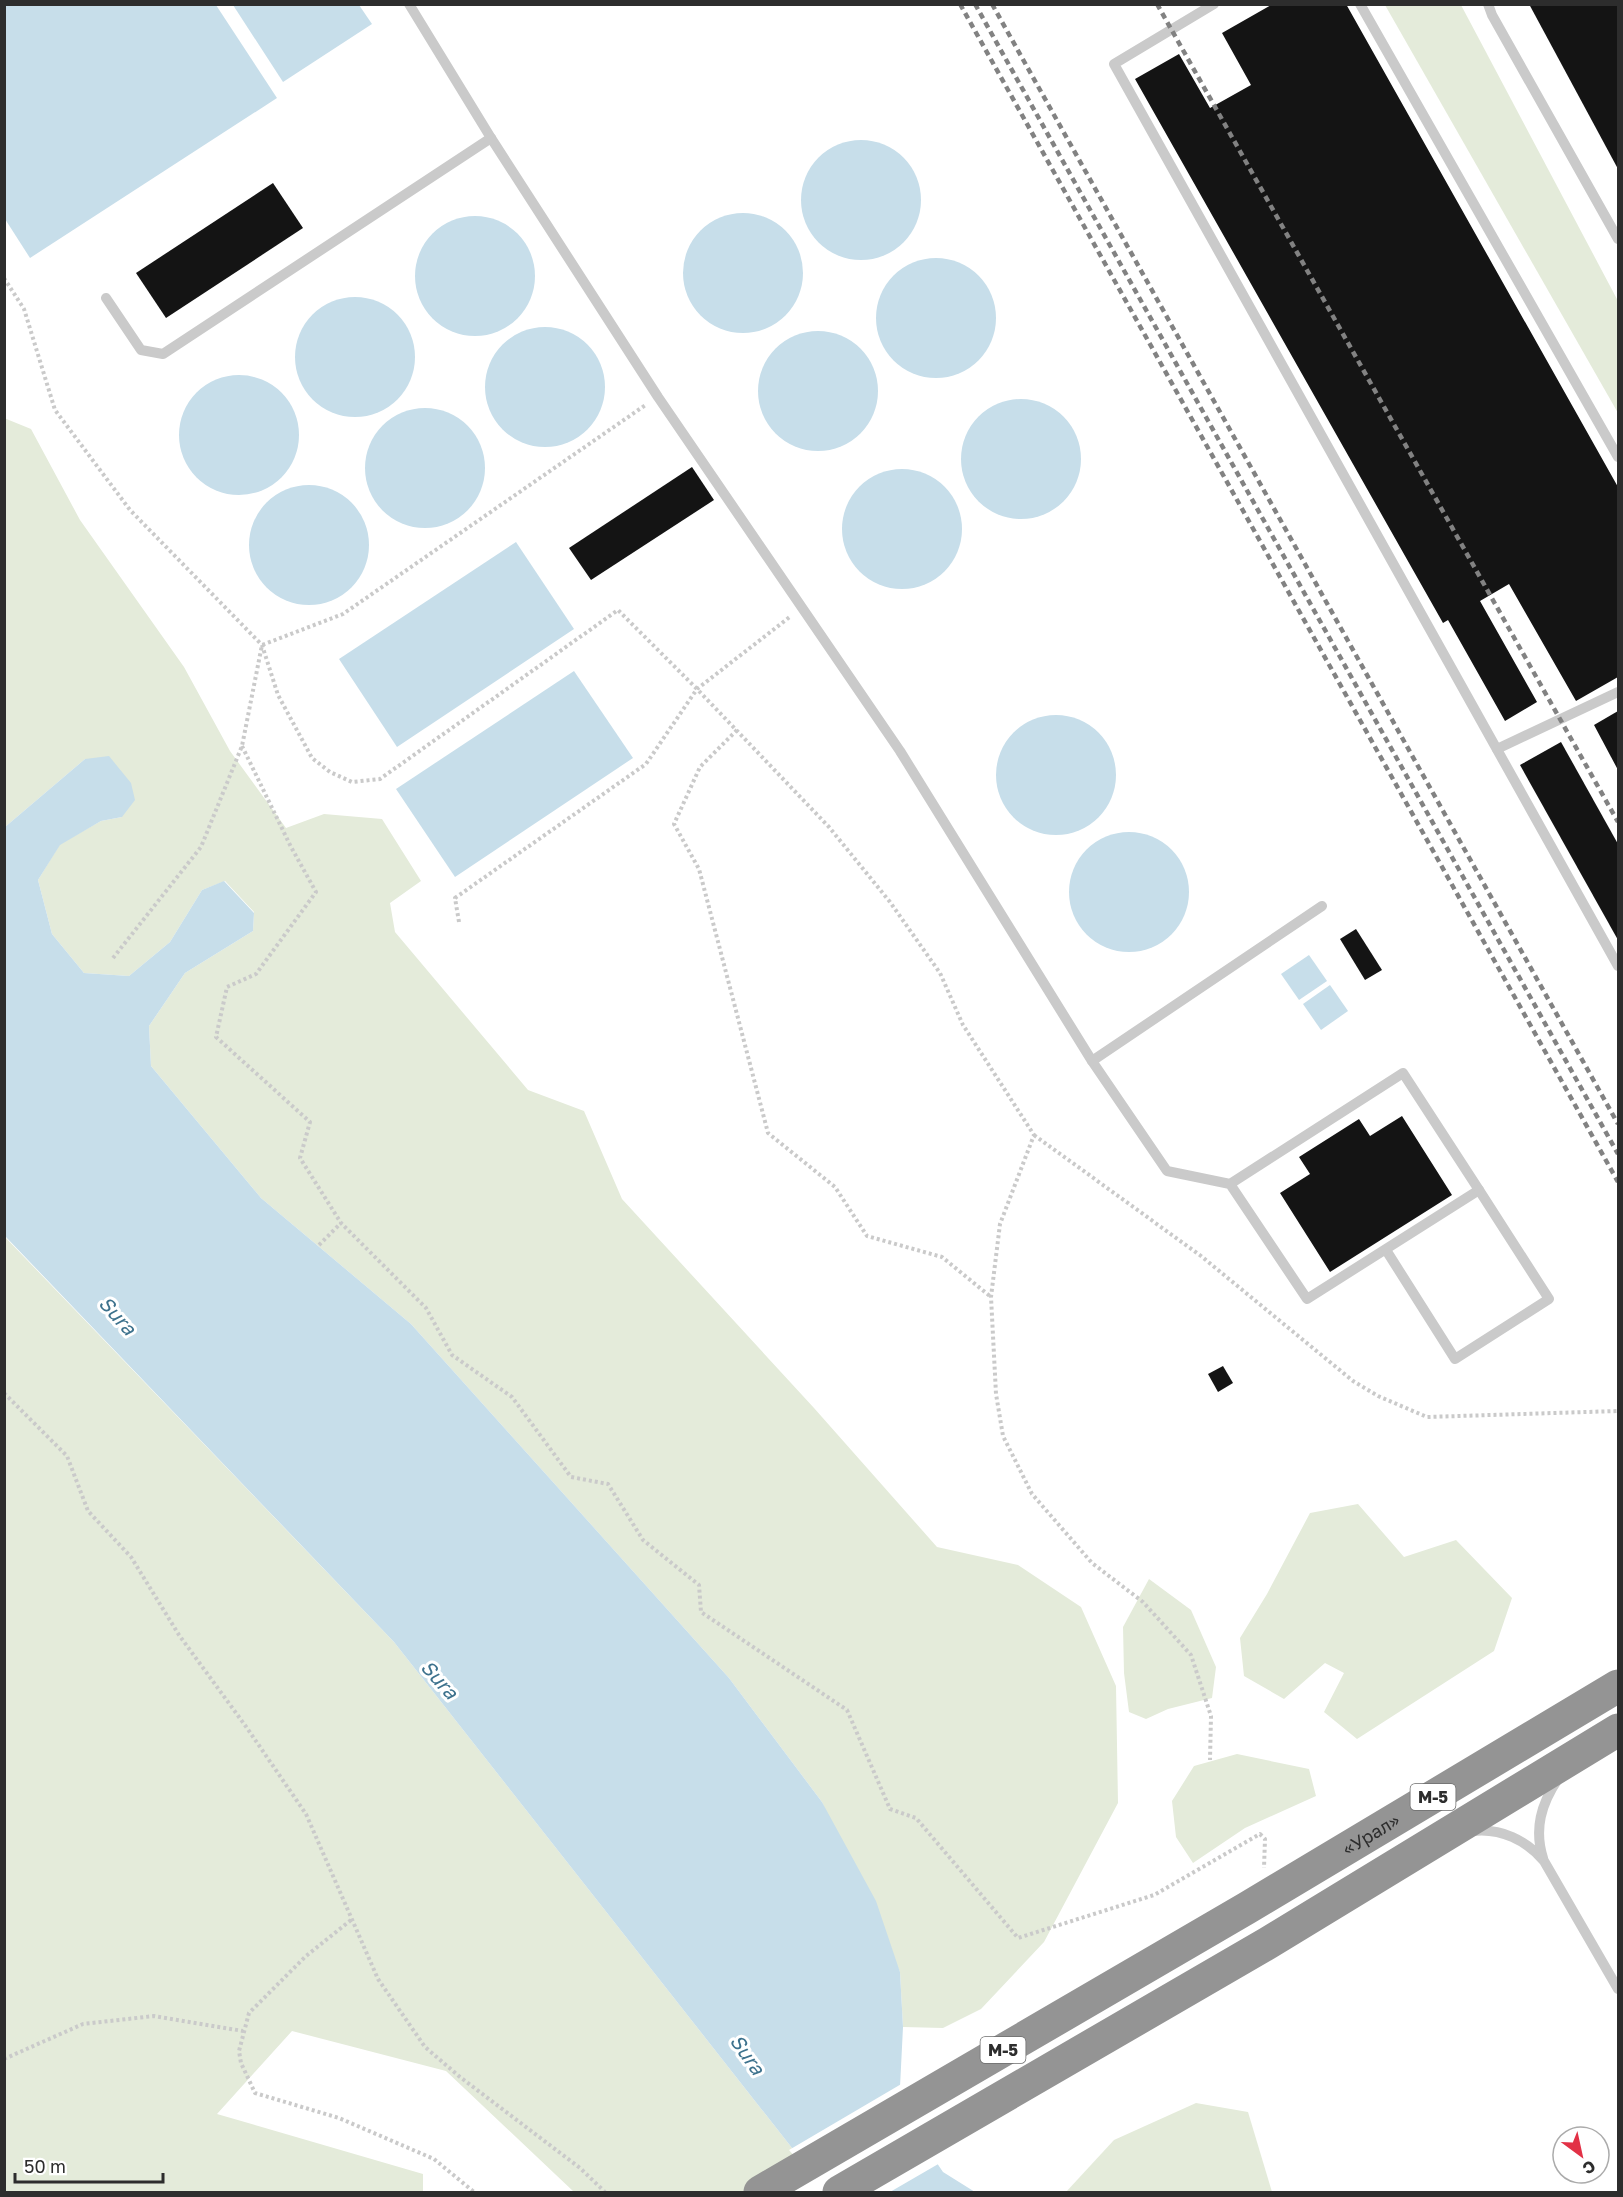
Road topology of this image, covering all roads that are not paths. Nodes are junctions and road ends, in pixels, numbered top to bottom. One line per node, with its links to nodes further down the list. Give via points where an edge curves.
1 (409, 4): 5 (lane)
2 (1214, 4): 10 (lane, via 1114,64)
3 (1360, 4): 8 (lane)
4 (1488, 4): 6 (lane)
5 (491, 138): 7 (lane, via 163,354 141,350); 13 (lane, via 658,397 900,751)
6 (1618, 239)
7 (106, 298)
8 (1618, 457)
9 (1618, 692): 10 (lane)
10 (1497, 749): 12 (lane)
11 (1322, 906): 13 (lane)
12 (1618, 966)
13 (1092, 1061): 14 (lane, via 1167,1171)
14 (1230, 1184): 15 (lane, via 1403,1073); 16 (lane, via 1308,1299)
15 (1479, 1190): 16 (lane); 16 (lane, via 1549,1299 1515,1321 1455,1359)
16 (1386, 1250)
17 (1618, 1686): 23 (highway, «Урал» / М-5)
18 (1618, 1730): 19 (highway, М-5)
19 (1578, 1755): 20 (highway, М-5); 21 (lane, via 1544,1804 1538,1835)
20 (1438, 1840): 21 (lane, via 1487,1830 1527,1845); 24 (highway, М-5)
21 (1544, 1861): 22 (lane)
22 (1618, 1989)
23 (760, 2193)
24 (839, 2193)

